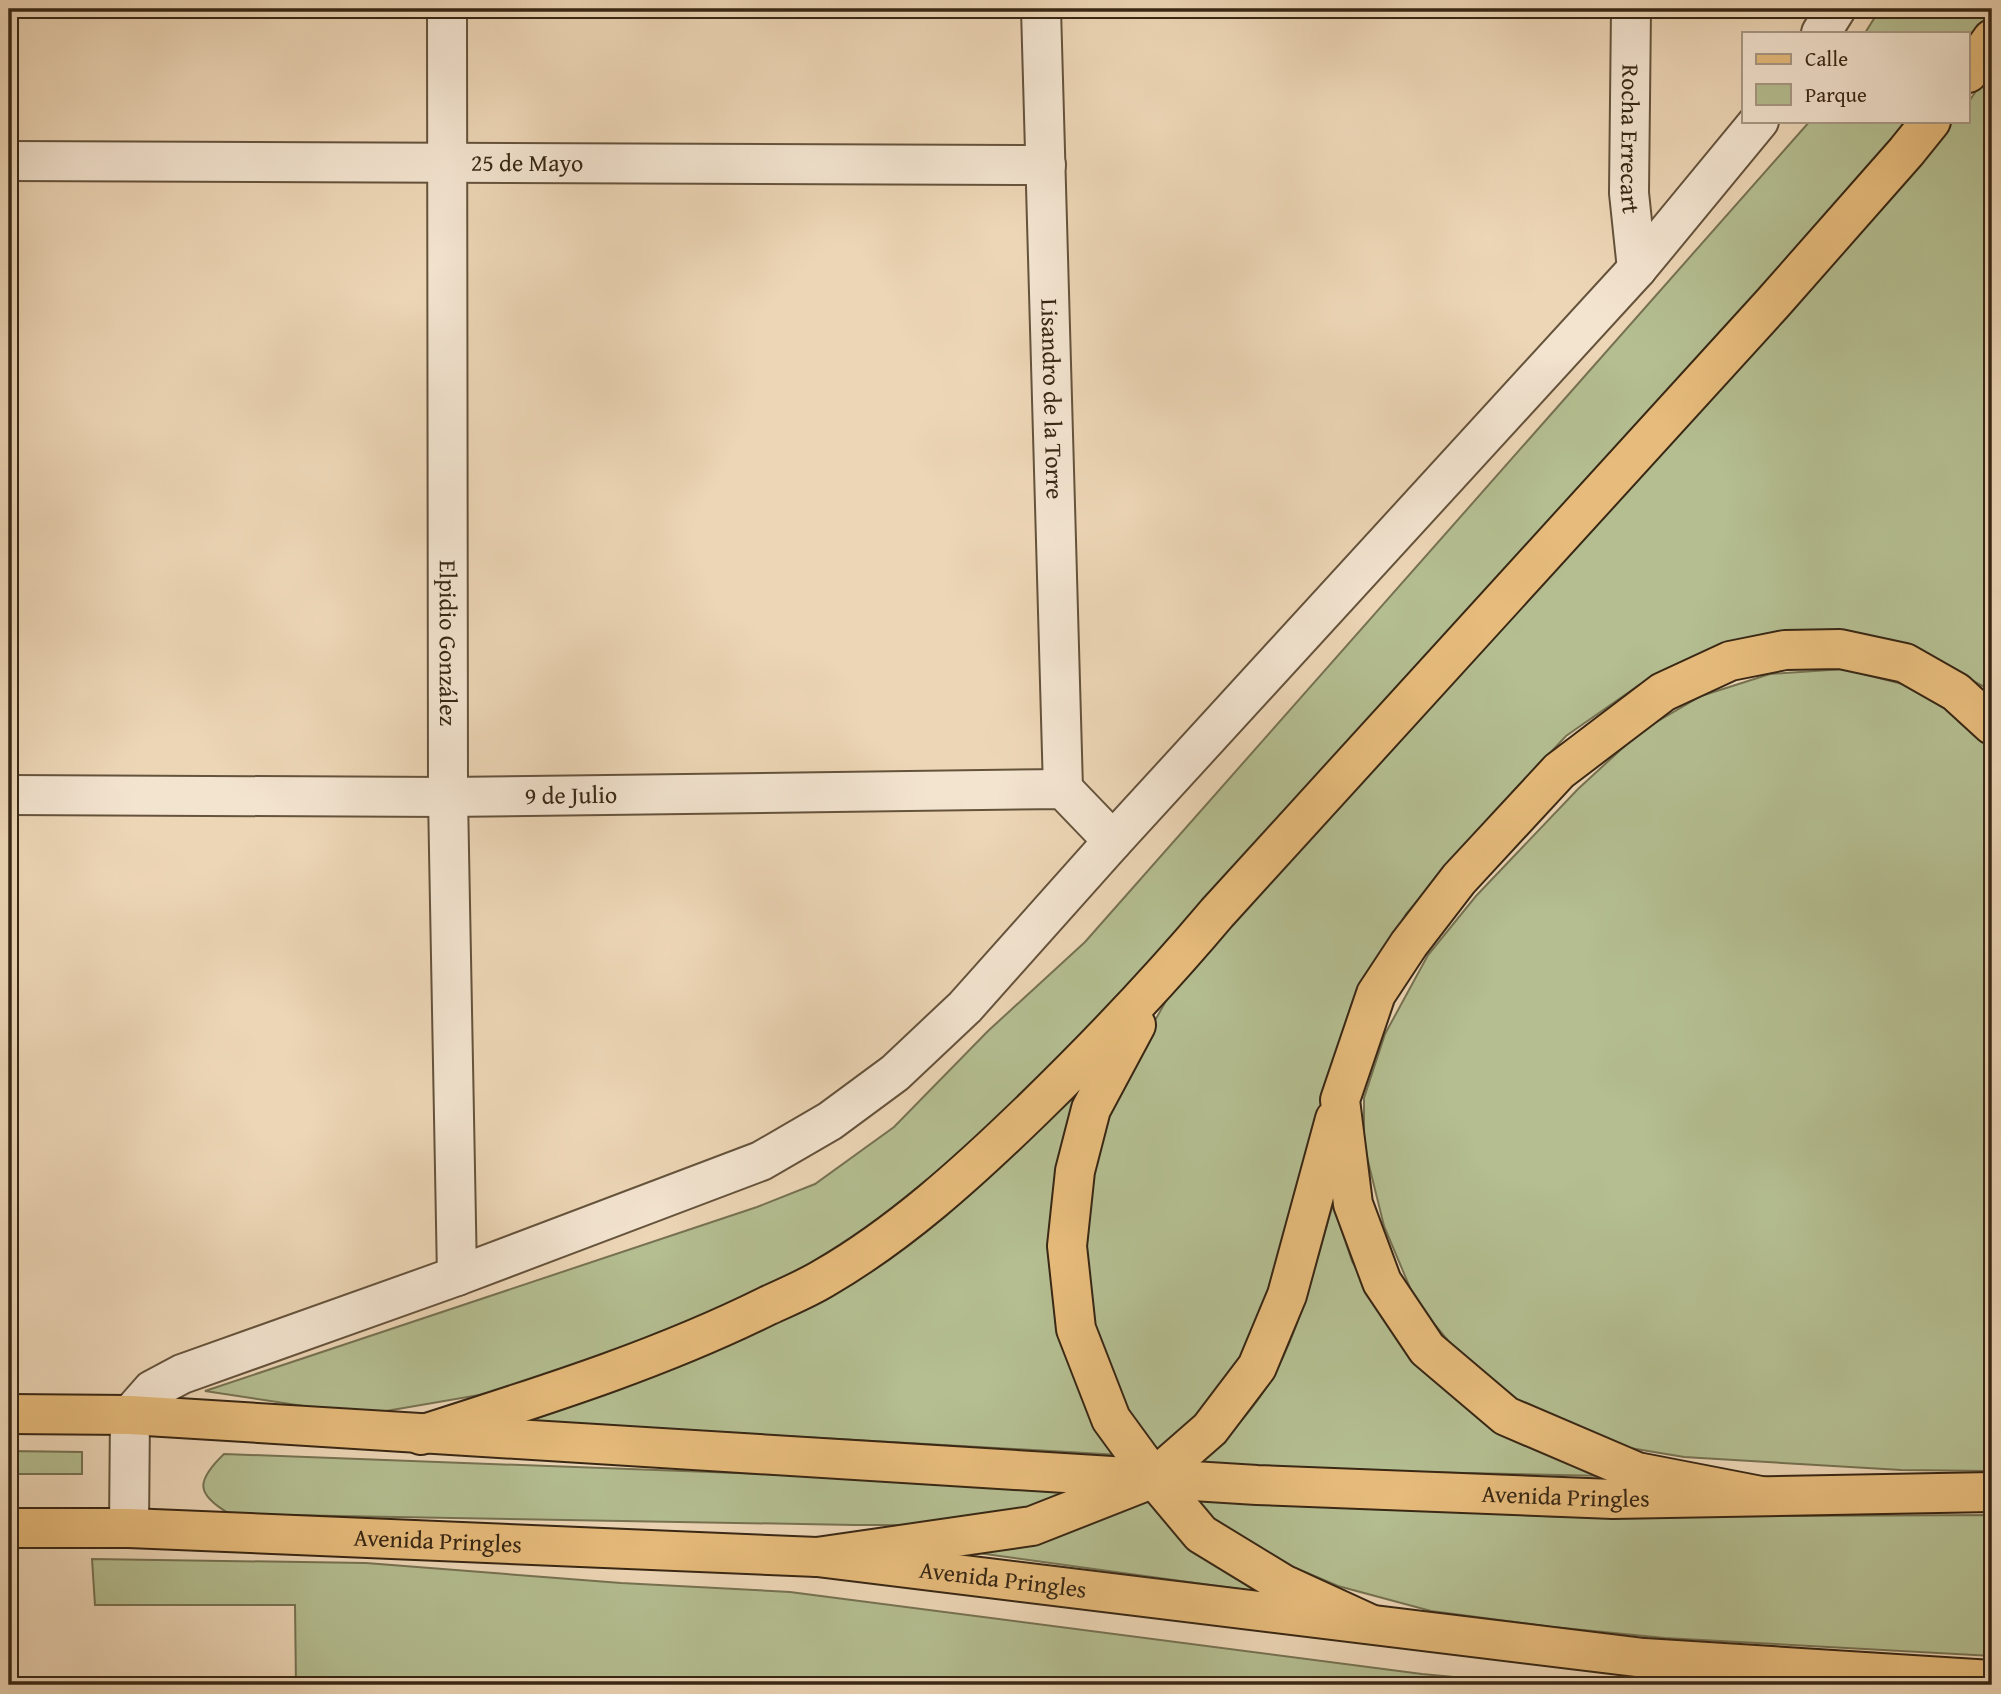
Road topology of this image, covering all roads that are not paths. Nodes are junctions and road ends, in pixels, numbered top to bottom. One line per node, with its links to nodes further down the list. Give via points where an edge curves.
1 (447, 9): 11 (street, Elpidio González)
2 (1041, 9): 12 (street, Lisandro de la Torre)
3 (1631, 9): 13 (street, Rocha Errecart, via 1629,193)
4 (1836, 9): 5 (street)
5 (1822, 32)
6 (1992, 38): 7 (main road)
7 (1969, 72)
8 (1758, 122): 13 (street)
9 (1930, 122): 19 (main road, via 1772,304)
10 (9, 161): 11 (street, 25 de Mayo)
11 (449, 162): 12 (street, 25 de Mayo); 17 (street, Elpidio González)
12 (1046, 165): 15 (street, Lisandro de la Torre)
13 (1637, 269): 18 (street)
14 (1992, 725): 20 (main road, via 1956,692 1905,663 1840,649 1785,650 1730,662 1663,692 1559,771 1459,879 1376,994)
15 (1063, 789): 17 (street, 9 de Julio); 18 (street)
16 (9, 795): 17 (street, 9 de Julio)
17 (448, 797): 21 (street, Elpidio González)
18 (1113, 841): 21 (street, via 965,1007 895,1073 830,1121 761,1161)
19 (1167, 972): 24 (main road, via 985,1156 903,1224 824,1278 732,1323 604,1376); 25 (main road, via 1091,1109 1075,1171 1067,1247 1076,1329 1111,1419)
20 (1340, 1100): 25 (main road, via 1287,1295 1257,1367 1210,1430); 27 (main road, via 1353,1204 1382,1282 1427,1349 1506,1416 1637,1472)
21 (457, 1276): 23 (street, via 182,1374 152,1390)
22 (9, 1413): 23 (main road, Avenida Pringles)
23 (130, 1415): 24 (main road, Avenida Pringles); 29 (street)
24 (421, 1434): 25 (main road, Avenida Pringles)
25 (1154, 1478): 27 (main road, Avenida Pringles, via 1613,1499); 30 (main road, via 1032,1526); 31 (main road, via 1201,1534 1283,1584)
26 (1992, 1493): 27 (main road, Avenida Pringles)
27 (1761, 1496)
28 (9, 1528): 29 (main road, Avenida Pringles)
29 (129, 1528): 30 (main road, Avenida Pringles)
30 (817, 1558): 31 (main road, Avenida Pringles)
31 (1368, 1623): 32 (main road, Avenida Pringles, via 1644,1658)
32 (1992, 1679)

